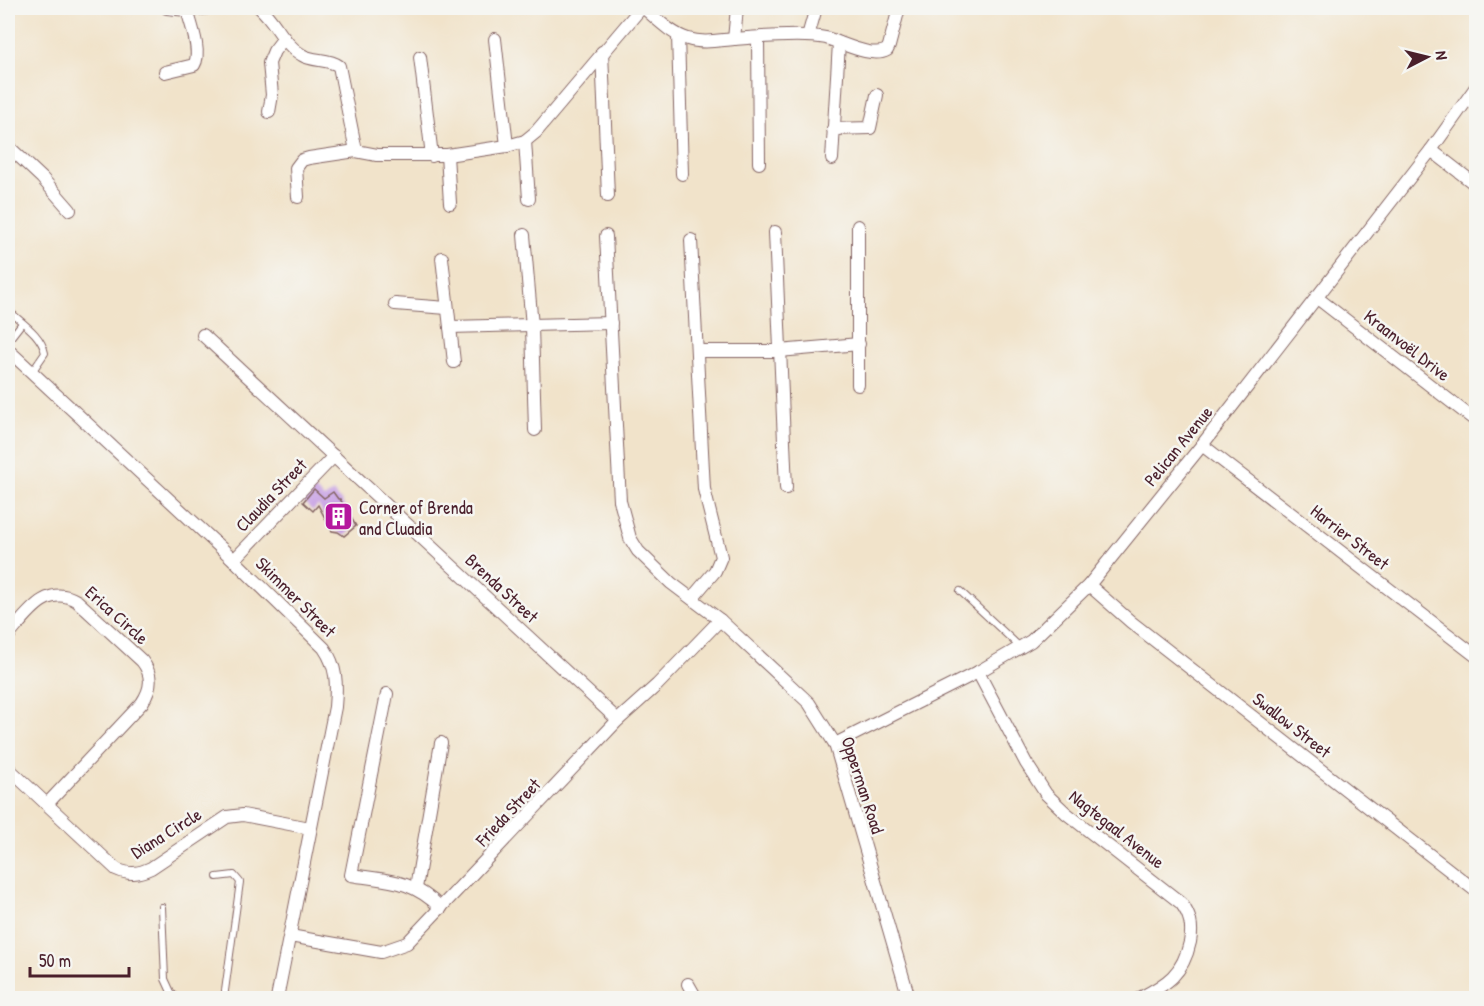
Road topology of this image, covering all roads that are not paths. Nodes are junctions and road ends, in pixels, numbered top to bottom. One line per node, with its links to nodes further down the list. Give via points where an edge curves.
1 (167, 8): 8 (street)
2 (208, 8): 8 (street)
3 (260, 8): 11 (street)
4 (642, 8): 9 (street); 16 (street)
5 (737, 8): 14 (street)
6 (816, 8): 10 (street)
7 (899, 8): 15 (street, via 887,51 879,53)
8 (187, 10): 18 (street, via 197,50 196,62)
9 (678, 34): 14 (street, via 692,40); 32 (street)
10 (808, 36): 12 (street); 15 (street)
11 (284, 38): 21 (street, via 269,63); 27 (street, via 305,57 339,66)
12 (758, 38): 14 (street); 31 (street)
13 (495, 39): 25 (street)
14 (734, 39)
15 (839, 43): 22 (street)
16 (602, 52): 23 (street); 34 (street)
17 (420, 57): 29 (street)
18 (165, 72)
19 (1476, 87): 26 (street, Pelican Avenue)
20 (877, 95): 22 (street, via 870,128)
21 (269, 112)
22 (833, 129): 30 (street)
23 (525, 141): 25 (street); 36 (street)
24 (8, 146): 38 (street)
25 (507, 146): 28 (street)
26 (1431, 150): 33 (street); 45 (street, Pelican Avenue)
27 (356, 151): 29 (street); 35 (street, via 298,163)
28 (447, 155): 29 (street); 37 (street)
29 (432, 156)
30 (832, 159)
31 (759, 163)
32 (681, 174)
33 (1476, 185)
34 (608, 196)
35 (298, 197)
36 (529, 199)
37 (450, 203)
38 (70, 210)
39 (858, 225): 54 (street)
40 (775, 232): 57 (street)
41 (524, 235): 51 (street)
42 (606, 236): 50 (street, Opperman Road)
43 (691, 240): 56 (street)
44 (442, 258): 47 (street)
45 (1316, 297): 61 (street, Kraanvoël Drive); 63 (street, Pelican Avenue)
46 (395, 304): 47 (street)
47 (447, 308): 52 (street)
48 (8, 310): 49 (lane)
49 (22, 323): 55 (lane); 59 (lane, via 41,339 45,353)
50 (611, 323): 51 (street); 69 (street, Opperman Road, via 620,501 626,526 638,551)
51 (532, 326): 52 (street); 62 (street)
52 (450, 327): 58 (street)
53 (203, 335): 64 (street, Brenda Street)
54 (859, 344): 57 (street); 60 (street)
55 (8, 350): 59 (street, Skimmer Street)
56 (697, 351): 57 (street); 69 (street, via 704,489 722,557)
57 (779, 351): 65 (street)
58 (454, 362)
59 (32, 372): 66 (street, Skimmer Street)
60 (858, 384)
61 (1476, 421)
62 (536, 430)
63 (1202, 445): 67 (street, Pelican Avenue); 73 (street, Harrier Street)
64 (333, 456): 66 (street, Claudia Street); 76 (street, Brenda Street)
65 (786, 488)
66 (234, 560): 81 (street, Skimmer Street, via 324,648 336,672 335,707)
67 (1089, 585): 72 (street, Pelican Avenue); 84 (street, Swallow Street)
68 (960, 591): 72 (lane)
69 (692, 598): 70 (street, Opperman Road)
70 (720, 620): 76 (street, Frieda Street); 78 (street, Opperman Road, via 809,703)
71 (8, 636): 80 (street, Erica Circle, via 41,600 56,594 68,595 142,661 151,680 142,703)
72 (1020, 647): 74 (street, Pelican Avenue)
73 (1476, 656)
74 (978, 672): 78 (street, Pelican Avenue); 94 (street, Nagtegaal Avenue, via 1046,794 1181,903 1188,914 1192,934 1182,966 1170,980)
75 (387, 694): 83 (street, via 351,875)
76 (618, 720): 86 (street, Frieda Street)
77 (441, 743): 83 (street)
78 (835, 744): 93 (street, Opperman Road)
79 (8, 768): 80 (street, Diana Circle)
80 (47, 804): 81 (street, Diana Circle, via 125,873 151,868 227,817 243,815)
81 (310, 828): 87 (street, Skimmer Street)
82 (216, 878): 90 (lane, via 234,875 240,882)
83 (416, 888): 86 (street)
84 (1476, 891)
85 (162, 907): 89 (lane, via 165,979)
86 (441, 908): 87 (street, Frieda Street, via 407,943 381,952)
87 (290, 936): 91 (street, Skimmer Street)
88 (688, 984): 92 (street)
89 (177, 999)
90 (224, 999)
91 (278, 999)
92 (696, 999)
93 (909, 999)
94 (1140, 999)

